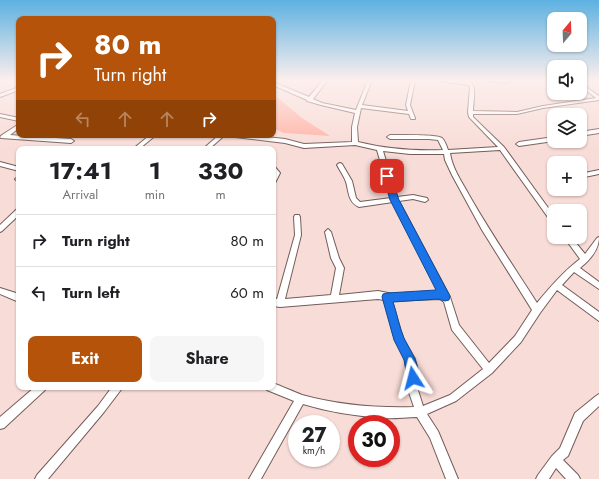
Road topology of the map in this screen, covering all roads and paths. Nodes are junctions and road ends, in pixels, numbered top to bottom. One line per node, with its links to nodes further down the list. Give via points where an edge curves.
1 (317, 102): 7 (street)
2 (361, 102): 6 (street)
3 (409, 102): 6 (street, via 411,116)
4 (471, 102): 8 (street)
5 (572, 102): 8 (street, via 517,113)
6 (360, 106): 7 (street)
7 (358, 112): 23 (street, via 353,134)
8 (470, 112): 27 (street, via 471,117)
9 (0, 115): 10 (street)
10 (16, 119)
11 (16, 128): 14 (street)
12 (599, 130): 13 (street)
13 (587, 133)
14 (2, 137): 16 (street)
15 (390, 137): 29 (street, via 440,139)
16 (16, 138)
17 (19, 138): 22 (street)
18 (149, 138): 25 (street)
19 (219, 138): 26 (street)
20 (260, 138): 23 (street, via 304,146)
21 (547, 140): 24 (street)
22 (71, 141)
23 (355, 143): 28 (street)
24 (519, 144)
25 (140, 146)
26 (209, 146)
27 (502, 148): 29 (street); 37 (street)
28 (380, 149): 29 (street); 35 (street)
29 (448, 153): 54 (street, via 448,160 484,228)
30 (0, 164): 32 (street)
31 (340, 165): 35 (street, via 357,204)
32 (16, 169)
33 (599, 172): 34 (street)
34 (587, 175)
35 (395, 200): 36 (street, via 413,197); 49 (street)
36 (425, 200)
37 (547, 211)
38 (16, 216): 40 (street)
39 (297, 217): 53 (street, via 298,235)
40 (1, 227)
41 (328, 232): 52 (street, via 340,268)
42 (598, 243): 44 (street)
43 (572, 244): 44 (street)
44 (585, 260): 45 (street)
45 (574, 268): 46 (street); 47 (street)
46 (556, 285): 54 (street); 55 (street)
47 (599, 286)
48 (0, 291): 50 (street)
49 (445, 296): 51 (street, via 438,294); 56 (street, via 455,327)
50 (16, 297)
51 (387, 297): 52 (street, via 378,295); 62 (street, via 399,340 410,358 413,378 411,384)
52 (334, 298): 53 (street)
53 (276, 302)
54 (536, 310): 56 (street, via 518,339)
55 (599, 317)
56 (489, 370): 62 (street, via 453,398)
57 (276, 389): 60 (street)
58 (39, 390): 63 (street)
59 (116, 390): 65 (street)
60 (300, 398): 62 (street, via 346,409 384,413); 66 (street)
61 (599, 399): 64 (street, via 579,418 564,452)
62 (420, 412): 67 (street, via 434,435)
63 (0, 424)
64 (556, 460): 68 (street); 69 (street)
65 (41, 479)
66 (256, 479)
67 (452, 479)
68 (542, 479)
69 (574, 479)

